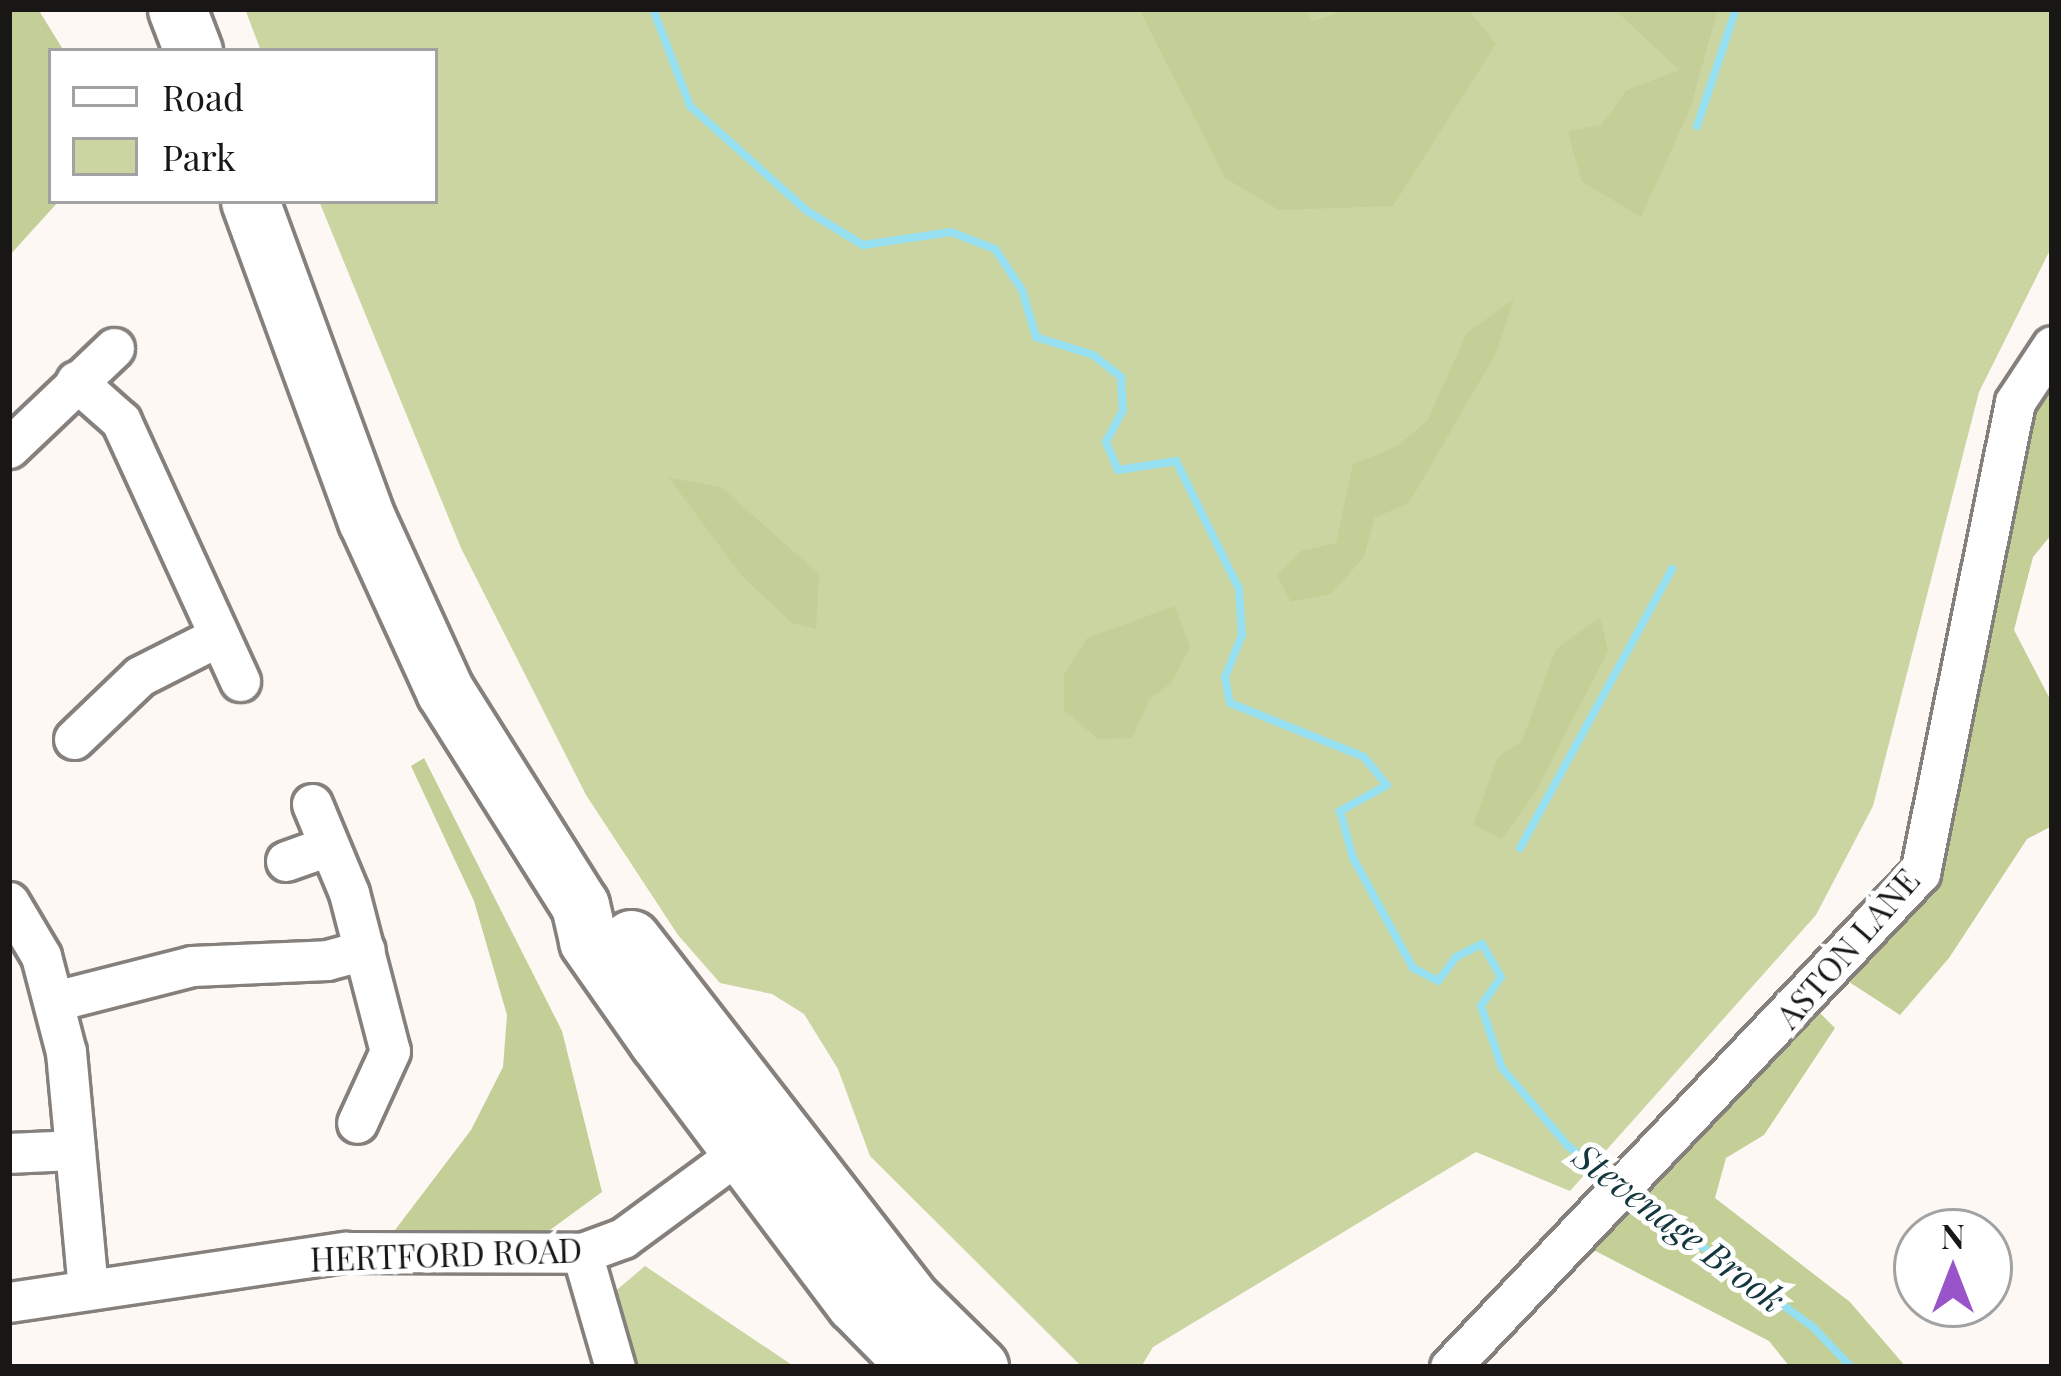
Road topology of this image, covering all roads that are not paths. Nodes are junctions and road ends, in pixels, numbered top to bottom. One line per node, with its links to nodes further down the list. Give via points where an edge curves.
1 (177, 9): 2 (highway)
2 (192, 48)
3 (251, 204): 18 (highway, via 368,520 445,691 580,905 615,919 664,1015)
4 (2052, 346): 27 (street, ASTON LANE, via 2015,402 1920,873)
5 (114, 348): 6 (street)
6 (76, 381): 7 (street); 8 (street, via 121,421)
7 (9, 448)
8 (217, 637): 9 (street); 10 (street, via 153,667 115,720)
9 (240, 681)
10 (74, 739)
11 (312, 803): 12 (street)
12 (328, 846): 13 (street); 15 (street)
13 (286, 861)
14 (9, 902): 16 (street, via 41,956)
15 (365, 950): 16 (street, via 327,960 192,966); 17 (street, via 405,1051)
16 (55, 1001): 19 (street)
17 (357, 1123)
18 (758, 1139): 21 (street, HERTFORD ROAD, via 623,1238); 25 (highway, via 855,1303); 26 (highway)
19 (75, 1150): 20 (street); 22 (street)
20 (9, 1153)
21 (581, 1253): 22 (street, HERTFORD ROAD, via 345,1252); 24 (street)
22 (88, 1289): 23 (street, HERTFORD ROAD)
23 (9, 1302)
24 (615, 1367)
25 (917, 1367)
26 (979, 1367)
27 (1450, 1367)

